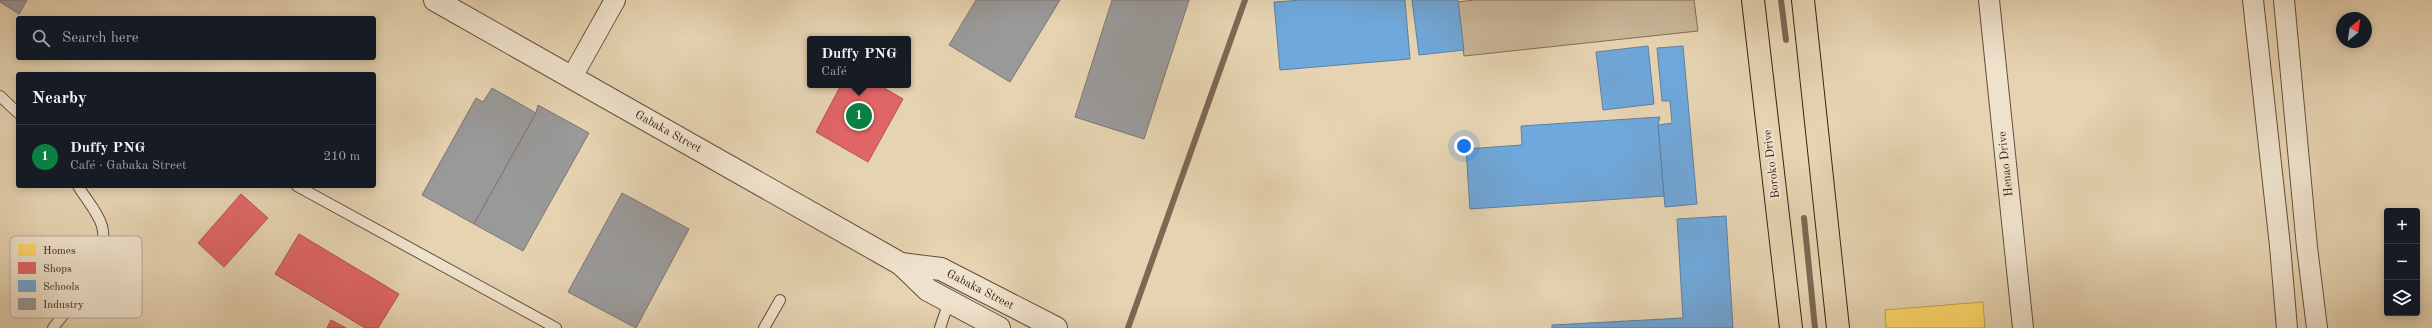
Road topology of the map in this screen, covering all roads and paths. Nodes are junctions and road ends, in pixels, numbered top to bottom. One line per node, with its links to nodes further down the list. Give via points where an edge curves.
1 (435, 0): 8 (street, Gabaka Street)
2 (615, 0): 8 (street)
3 (1753, 0): 24 (main road, Boroko Drive)
4 (1803, 0): 25 (main road)
5 (1989, 0): 26 (street, Henao Drive)
6 (2253, 0): 27 (street)
7 (2284, 0): 28 (street)
8 (572, 78): 14 (street, Gabaka Street)
9 (0, 96): 10 (lane)
10 (16, 111)
11 (79, 188): 13 (lane, via 101,224)
12 (301, 188): 19 (lane)
13 (103, 236)
14 (901, 264): 16 (street, Gabaka Street, via 928,290); 23 (street, Gabaka Street, via 941,269)
15 (780, 300): 20 (lane)
16 (949, 301): 21 (lane); 22 (street, Gabaka Street)
17 (61, 318): 18 (lane)
18 (53, 328)
19 (556, 328)
20 (764, 328)
21 (940, 328)
22 (998, 328)
23 (1056, 328)
24 (1791, 328)
25 (1838, 328)
26 (2023, 328)
27 (2287, 328)
28 (2317, 328)

